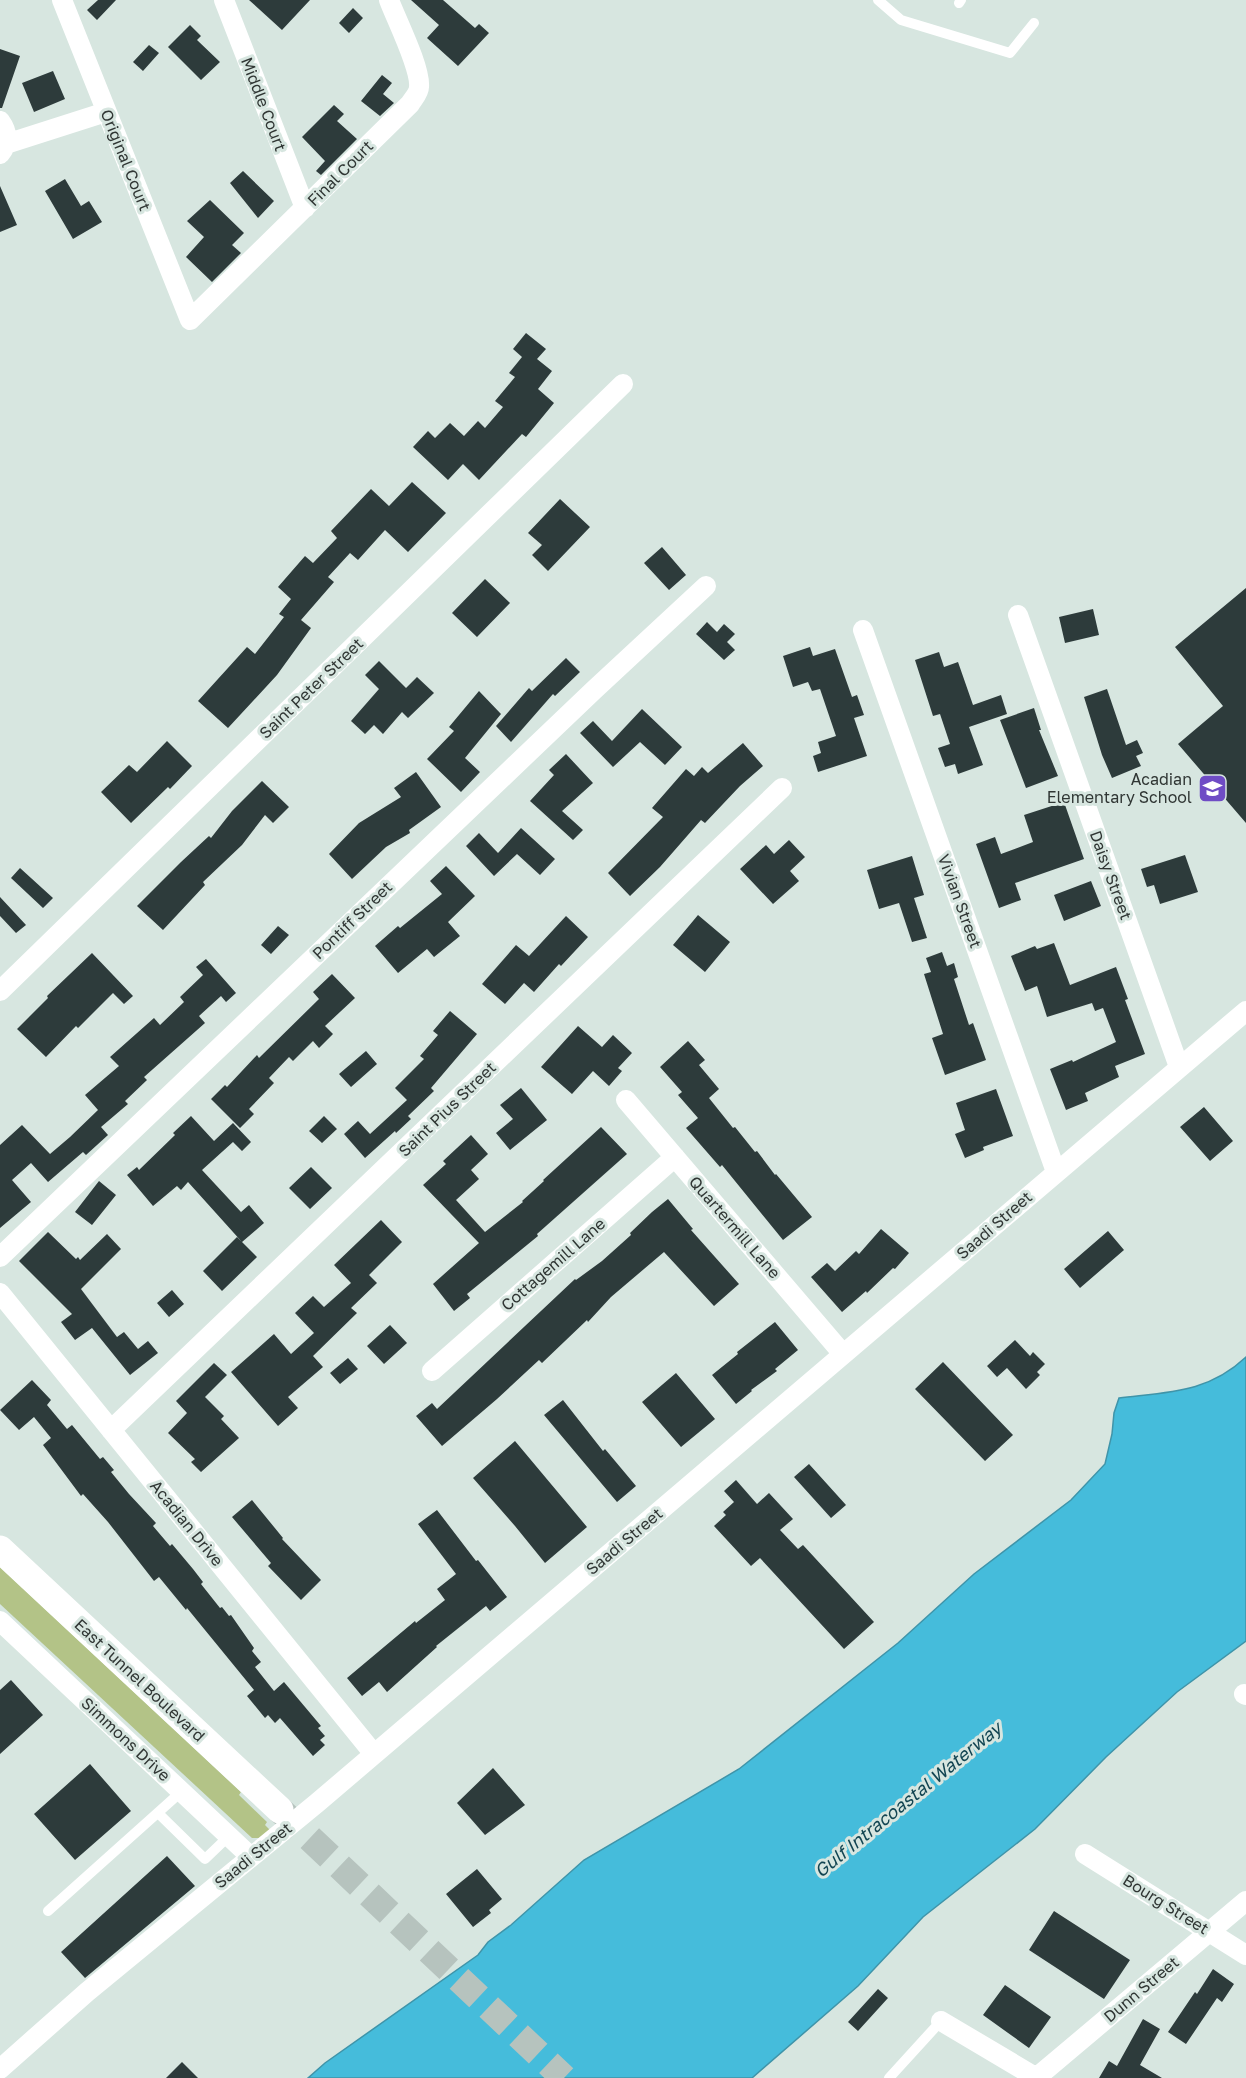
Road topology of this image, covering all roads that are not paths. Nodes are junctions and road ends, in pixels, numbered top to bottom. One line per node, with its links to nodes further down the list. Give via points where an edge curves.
1 (62, 0): 6 (street, Original Court)
2 (224, 0): 9 (street, Middle Court)
3 (389, 0): 9 (street, Final Court, via 416,68 416,95)
4 (878, 0): 5 (lane, via 901,20 1010,53)
5 (1034, 23)
6 (106, 111): 8 (street); 10 (street, Original Court)
7 (0, 121): 8 (street, via 6,129)
8 (3, 149)
9 (304, 208): 10 (street, Final Court)
10 (190, 320)
11 (623, 384): 16 (street, Saint Peter Street)
12 (706, 586): 22 (street, Pontiff Street)
13 (1018, 615): 18 (street, Daisy Street)
14 (863, 630): 21 (street, Vivian Street)
15 (782, 788): 26 (street, Saint Pius Street)
16 (0, 991)
17 (1246, 1011): 18 (street, Saadi Street)
18 (1179, 1067): 21 (street, Saadi Street)
19 (626, 1100): 20 (street, Quartermill Lane)
20 (675, 1157): 24 (street, Quartermill Lane); 25 (street, Cottagemill Lane)
21 (1056, 1172): 24 (street, Saadi Street)
22 (0, 1257)
23 (0, 1293): 26 (street, Acadian Drive)
24 (843, 1354): 29 (street, Saadi Street)
25 (432, 1371)
26 (111, 1430): 29 (street, Acadian Drive)
27 (0, 1549): 31 (main road, East Tunnel Boulevard)
28 (0, 1621): 30 (street, Simmons Drive)
29 (374, 1754): 35 (street, Saadi Street)
30 (182, 1791): 32 (lane); 33 (street, Simmons Drive)
31 (280, 1810)
32 (158, 1813): 33 (lane, via 205,1860); 37 (lane)
33 (229, 1836): 35 (street, Simmons Drive)
34 (1085, 1854): 38 (street, Bourg Street)
35 (251, 1857): 41 (street, Saadi Street)
36 (1246, 1901): 38 (street, Dunn Street)
37 (48, 1911)
38 (1208, 1931): 39 (street, Bourg Street); 43 (street, Dunn Street)
39 (1246, 1955)
40 (941, 2021): 42 (lane); 43 (street)
41 (0, 2069)
42 (889, 2078)
43 (1037, 2078)

